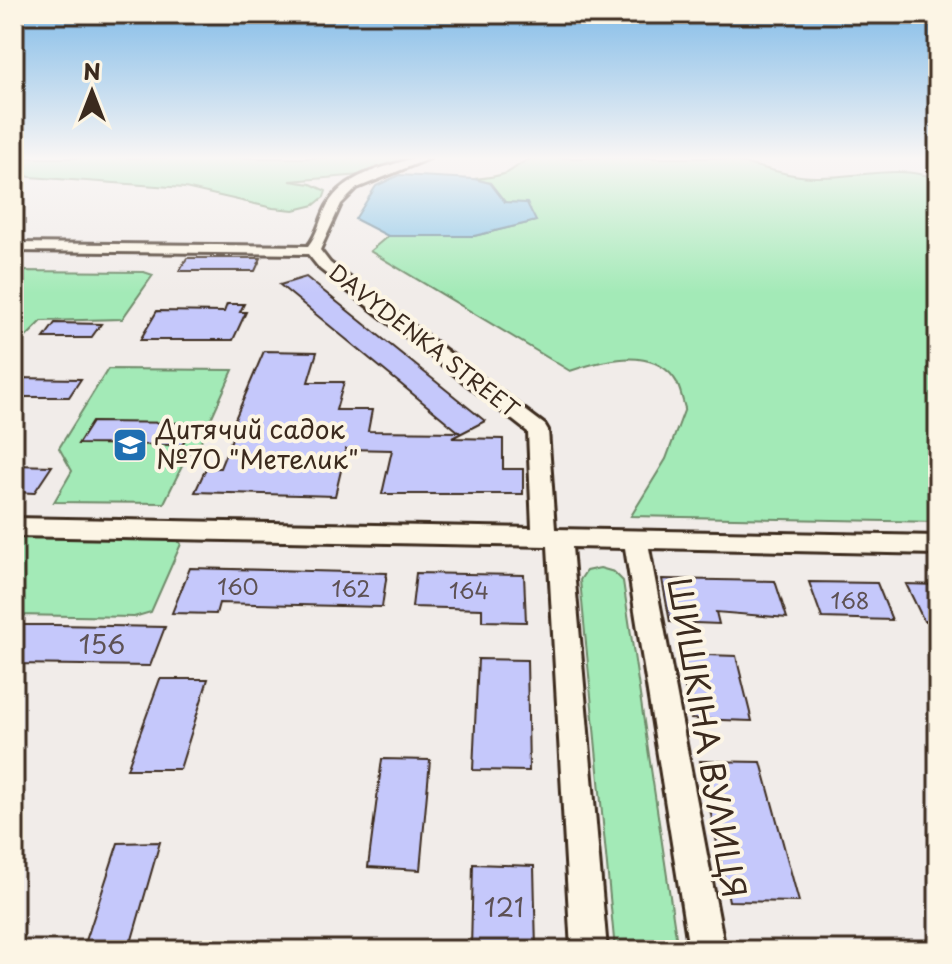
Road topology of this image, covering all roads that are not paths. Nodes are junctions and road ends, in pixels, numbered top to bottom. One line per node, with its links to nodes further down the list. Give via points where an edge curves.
1 (337, 203): 3 (street)
2 (14, 247): 3 (street, DAVYDENKA STREET)
3 (312, 250): 5 (street, DAVYDENKA STREET, via 325,266 538,430)
4 (14, 527): 5 (street)
5 (551, 536): 6 (street); 8 (street, DAVYDENKA STREET)
6 (635, 538): 7 (street); 9 (street, ШИШКIНА ВУЛИЦЯ)
7 (938, 545)
8 (589, 950)
9 (707, 950)

